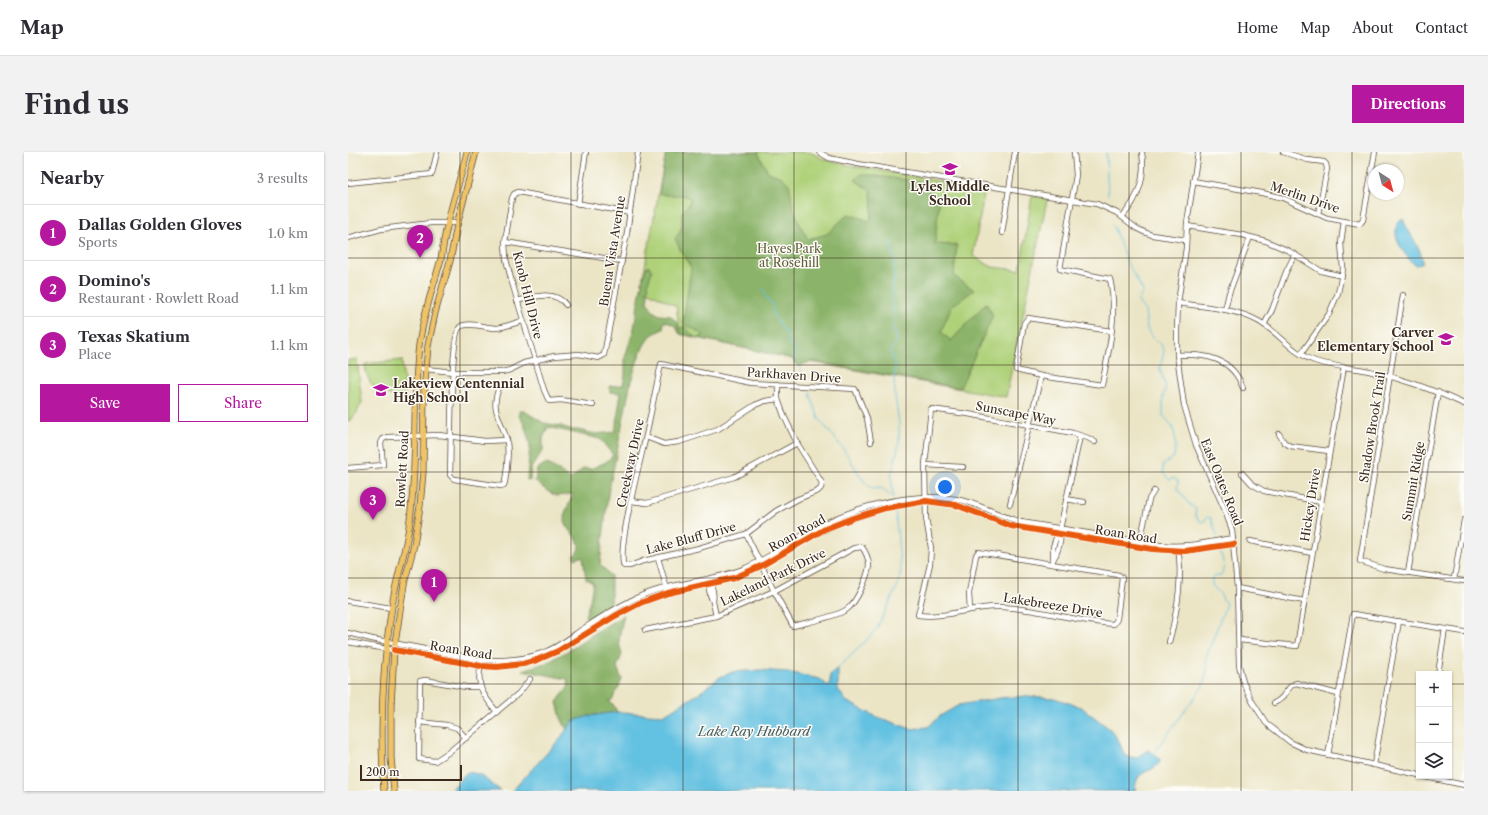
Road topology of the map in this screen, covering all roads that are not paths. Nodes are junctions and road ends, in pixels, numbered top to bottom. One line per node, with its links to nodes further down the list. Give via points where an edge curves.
1 (438, 152): 14 (street, via 432,174)
2 (467, 152): 22 (main road, Rowlett Road)
3 (476, 152): 23 (main road, Rowlett Road)
4 (586, 152): 17 (street)
5 (638, 152): 18 (street, Buena Vista Avenue)
6 (819, 152): 15 (street, via 829,158 858,164)
7 (1015, 152): 15 (street)
8 (1074, 152): 16 (street, via 1077,168)
9 (1142, 152): 20 (street, via 1144,176 1140,189)
10 (1198, 152): 13 (street, East Oates Road)
11 (1283, 152): 19 (street, via 1326,164)
12 (1375, 152): 21 (street, Merlin Drive, via 1364,220 1360,224)
13 (1194, 181): 19 (street, Merlin Drive, via 1284,198); 24 (street, East Oates Road)
14 (348, 183)
15 (1009, 190): 16 (street); 25 (street)
16 (1072, 200): 20 (street, via 1097,204); 44 (street, via 1060,269 1110,279 1114,307)
17 (578, 204): 18 (street, Knob Hill Drive); 29 (street, Knob Hill Drive, via 518,192 514,194)
18 (630, 213): 31 (street, Buena Vista Avenue)
19 (1318, 214): 21 (street, Merlin Drive)
20 (1122, 217): 28 (street, via 1136,228 1152,235)
21 (1344, 221): 34 (street, via 1341,243)
22 (448, 222): 23 (street); 27 (street, via 376,230); 32 (main road, Rowlett Road)
23 (458, 223): 33 (main road, Rowlett Road)
24 (1187, 226): 26 (street); 28 (street, East Oates Road)
25 (1002, 233)
26 (1250, 237): 30 (street); 39 (street)
27 (348, 238)
28 (1186, 240): 37 (street, East Oates Road)
29 (505, 242): 31 (street); 36 (street, Knob Hill Drive, via 506,259)
30 (1295, 254): 34 (street, via 1322,271); 43 (street)
31 (622, 261): 47 (street, Buena Vista Avenue, via 605,353 602,357 570,354)
32 (438, 268): 33 (main road); 40 (main road, Rowlett Road)
33 (447, 270): 41 (main road, Rowlett Road)
34 (1342, 276): 45 (street, via 1333,307)
35 (1403, 296): 54 (street, Shadow Brook Trail)
36 (518, 301): 38 (street, via 534,296 556,296); 42 (street, Knob Hill Drive)
37 (1178, 303): 39 (street); 46 (street, East Oates Road)
38 (566, 305)
39 (1225, 310): 43 (street, via 1249,317)
40 (425, 313): 41 (main road); 50 (main road, Rowlett Road)
41 (435, 313): 51 (main road, Rowlett Road)
42 (523, 321): 47 (street, Knob Hill Drive); 52 (street, via 496,328 461,326 457,330)
43 (1264, 325): 45 (street)
44 (1111, 332): 53 (street, via 1102,384); 53 (street, via 1028,318 1024,323 1016,370)
45 (1301, 354): 49 (street, via 1317,362)
46 (1177, 355): 57 (street, via 1219,360 1238,376); 91 (street, East Oates Road, via 1188,422 1224,508)
47 (534, 360): 52 (street, via 502,372); 61 (street, Knob Hill Drive, via 549,401 561,400)
48 (661, 364): 55 (street, Parkhaven Drive, via 751,383); 68 (street, Creekway Drive)
49 (1344, 367): 54 (street); 73 (street, Hickey Drive)
50 (417, 368): 51 (street); 65 (main road, Rowlett Road)
51 (425, 369): 52 (street); 63 (main road, Rowlett Road)
52 (453, 372): 66 (street)
53 (1041, 376): 62 (street)
54 (1390, 376): 58 (street); 102 (street, Shadow Brook Trail, via 1360,561)
55 (778, 384): 59 (street); 70 (street, Parkhaven Drive, via 855,389 867,418)
56 (500, 386): 69 (street, via 495,394 495,407)
57 (1243, 388)
58 (1438, 392): 60 (street); 102 (street, Summit Ridge)
59 (778, 399): 68 (street, via 755,405 718,429 679,442 664,444); 72 (street)
60 (1464, 404)
61 (593, 405)
62 (1029, 426): 67 (street, Sunscape Way); 74 (street, Sunscape Way, via 931,409); 84 (street)
63 (424, 434): 65 (street); 66 (street); 86 (main road, Rowlett Road)
64 (1279, 434): 73 (street, via 1290,446)
65 (415, 435): 76 (street, via 383,439 383,465); 85 (main road, Rowlett Road)
66 (451, 435): 69 (street, via 485,441); 69 (street, via 450,475 454,479 501,486 504,485 507,470)
67 (1080, 436): 71 (street, Sunscape Way); 80 (street)
68 (646, 437): 81 (street, Creekway Drive)
69 (507, 440)
70 (871, 442)
71 (1095, 442)
72 (798, 443): 81 (street, via 734,477 647,503); 89 (street, Lake Bluff Drive, via 822,483 821,488 776,511)
73 (1329, 451): 83 (street, Hickey Drive)
74 (925, 464): 75 (street); 79 (street)
75 (963, 467)
76 (348, 468)
77 (1242, 473): 83 (street, via 1252,484 1264,491)
78 (1154, 491): 92 (street, via 1149,499)
79 (926, 498): 88 (street, Roan Road, via 958,499 1012,519); 90 (street, Roan Road, via 956,505 1011,526); 100 (street, Roan Road, via 838,524); 115 (street, Lakebreeze Drive, via 930,564 918,614 934,616)
80 (1066, 499): 82 (street); 88 (street)
81 (631, 501): 101 (street, Creekway Drive, via 623,549)
82 (1084, 502)
83 (1320, 502): 97 (street, Hickey Drive)
84 (1010, 504)
85 (412, 506): 86 (main road); 114 (main road, Rowlett Road)
86 (420, 506): 113 (main road, Rowlett Road)
87 (1464, 520): 104 (street)
88 (1060, 529): 90 (street); 92 (street, Roan Road)
89 (746, 534): 98 (street, Lake Bluff Drive); 100 (street)
90 (1058, 534): 95 (street, Roan Road); 99 (street, via 1053,547)
91 (1233, 538): 94 (street, East Oates Road); 96 (street, Roan Road)
92 (1141, 541): 95 (street); 96 (street, Roan Road)
93 (1250, 541): 97 (street)
94 (1234, 544): 96 (street, Roan Road); 108 (street, East Oates Road)
95 (1140, 547): 96 (street, Roan Road, via 1152,550)
96 (1178, 549): 125 (street, via 1177,608)
97 (1312, 553): 112 (street, Hickey Drive)
98 (658, 558): 101 (street, Lake Bluff Drive); 107 (street)
99 (1053, 562): 115 (street, via 978,552 969,593); 115 (street, Lakebreeze Drive, via 1121,576 1114,624 1009,607)
100 (760, 564): 103 (street, Roan Road); 106 (street, Roan Road, via 734,578); 109 (street)
101 (624, 566)
102 (1408, 573): 104 (street)
103 (708, 578): 106 (street); 107 (street, Roan Road)
104 (1454, 579): 105 (street)
105 (1464, 581)
106 (709, 584): 110 (street, Roan Road); 116 (street)
107 (666, 586): 110 (street); 126 (street, Roan Road, via 622,605)
108 (1237, 588): 112 (street); 122 (street, East Oates Road)
109 (774, 591): 109 (street, Lakeland Park Drive, via 854,548 862,547 865,552 869,564 868,572 857,597 847,610 793,626); 116 (street, Lakeland Park Drive)
110 (668, 593): 126 (street, Roan Road, via 640,603)
111 (348, 601): 114 (street)
112 (1304, 601): 122 (street, Hickey Drive, via 1297,646)
113 (400, 607): 114 (main road); 127 (main road, Rowlett Road)
114 (391, 608): 124 (main road, Rowlett Road)
115 (970, 610)
116 (716, 616): 119 (street, Lakeland Park Drive)
117 (1399, 621): 118 (street); 134 (street, via 1353,614); 140 (street)
118 (1445, 629): 120 (street); 131 (street)
119 (645, 630)
120 (1464, 632)
121 (348, 633): 124 (street, Roan Road)
122 (1238, 640): 139 (street, East Oates Road, via 1243,682 1266,724 1290,742 1307,750)
123 (348, 642): 128 (street, Roan Road)
124 (388, 642): 127 (street, Roan Road); 128 (main road, Rowlett Road)
125 (1169, 642)
126 (566, 643): 129 (street, Roan Road, via 528,657); 130 (street, Roan Road, via 549,655 522,664)
127 (395, 647): 128 (street, Roan Road); 129 (street, Roan Road); 130 (street, Roan Road); 145 (main road, Rowlett Road, via 391,710)
128 (386, 649): 144 (main road, Rowlett Road, via 382,733)
129 (482, 660): 130 (street)
130 (481, 666): 133 (street)
131 (1438, 671)
132 (530, 680): 136 (street)
133 (480, 687): 136 (street); 137 (street, via 425,680 420,682)
134 (1338, 694): 135 (street, via 1296,683); 139 (street)
135 (1274, 703)
136 (496, 712): 138 (street)
137 (419, 722): 138 (street, via 457,728); 138 (street, via 419,759 435,761)
138 (466, 738)
139 (1328, 755): 140 (street, East Oates Road)
140 (1374, 765): 141 (street, East Oates Road)
141 (1416, 775)
142 (1433, 779): 143 (street, East Oates Road)
143 (1464, 786)
144 (384, 791)
145 (394, 791)

